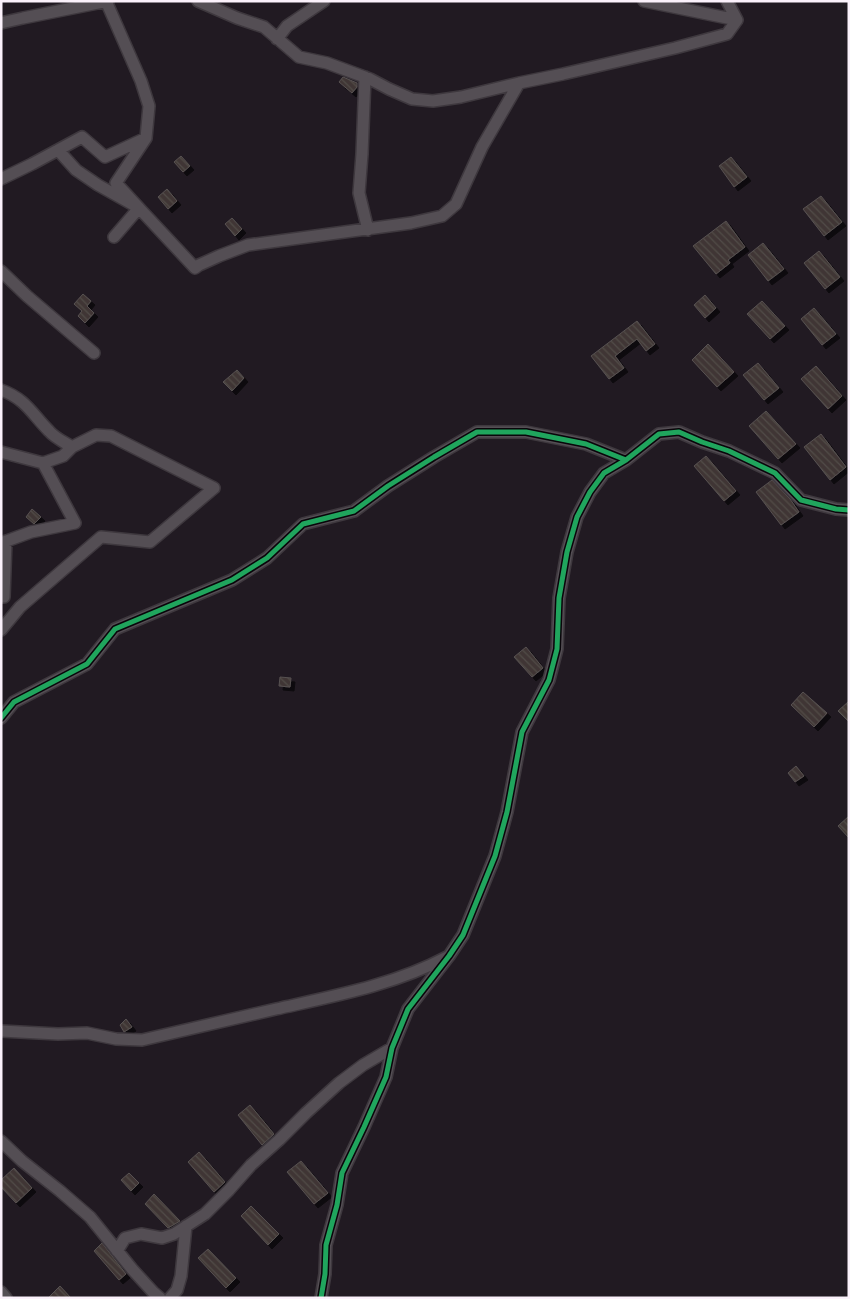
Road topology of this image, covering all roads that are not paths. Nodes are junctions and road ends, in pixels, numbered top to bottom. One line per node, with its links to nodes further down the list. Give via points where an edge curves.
1 (107, 1): 7 (street); 11 (street, via 149,106)
2 (198, 1): 8 (street, via 264,27)
3 (324, 1): 8 (street, via 287,26)
4 (644, 1): 6 (street)
5 (727, 1): 6 (street)
6 (737, 20): 10 (street, via 727,34)
7 (1, 23)
8 (277, 39): 9 (street, via 299,56)
9 (365, 77): 10 (street, via 412,99 433,101); 15 (street, via 359,193)
10 (519, 83): 15 (street, via 482,148 456,204 442,216)
11 (146, 138): 12 (street, via 105,157 82,137); 14 (street, via 116,183)
12 (58, 150): 13 (street); 14 (street, via 76,170)
13 (1, 179)
14 (139, 208): 15 (street, via 195,268 248,245); 16 (street)
15 (368, 230)
16 (114, 237)
17 (1, 271): 18 (street)
18 (94, 353)
19 (1, 390): 20 (street, via 12,394 50,433)
20 (72, 447): 23 (street, via 63,456); 27 (street, via 96,435 111,436 214,488 150,542 101,537 20,607)
21 (1, 452): 23 (street)
22 (626, 460): 24 (street, via 659,434 679,432 776,474 802,500); 28 (street, via 586,444 526,432 477,432 395,481 354,511 304,524 267,558 232,580 115,629 87,664 14,702); 29 (street, via 604,473 577,517 559,598 557,648 549,680 522,732 495,856 463,935)
23 (43, 464): 25 (street, via 75,524 31,532)
24 (849, 510)
25 (4, 542): 26 (street, via 4,597)
26 (1, 597)
27 (1, 630)
28 (1, 718)
29 (450, 956): 30 (street, via 386,982 142,1040 86,1033); 31 (street, via 408,1009)
30 (1, 1031)
31 (392, 1048): 33 (street, via 339,1083 251,1165 205,1214); 39 (street, via 386,1077 342,1173 326,1245)
32 (1, 1141): 34 (street, via 90,1217)
33 (186, 1226): 34 (street, via 162,1238 141,1234 125,1238); 36 (street)
34 (117, 1251): 38 (street)
35 (1, 1292): 37 (street)
36 (176, 1295)
37 (6, 1298)
38 (160, 1298)
39 (321, 1298)

